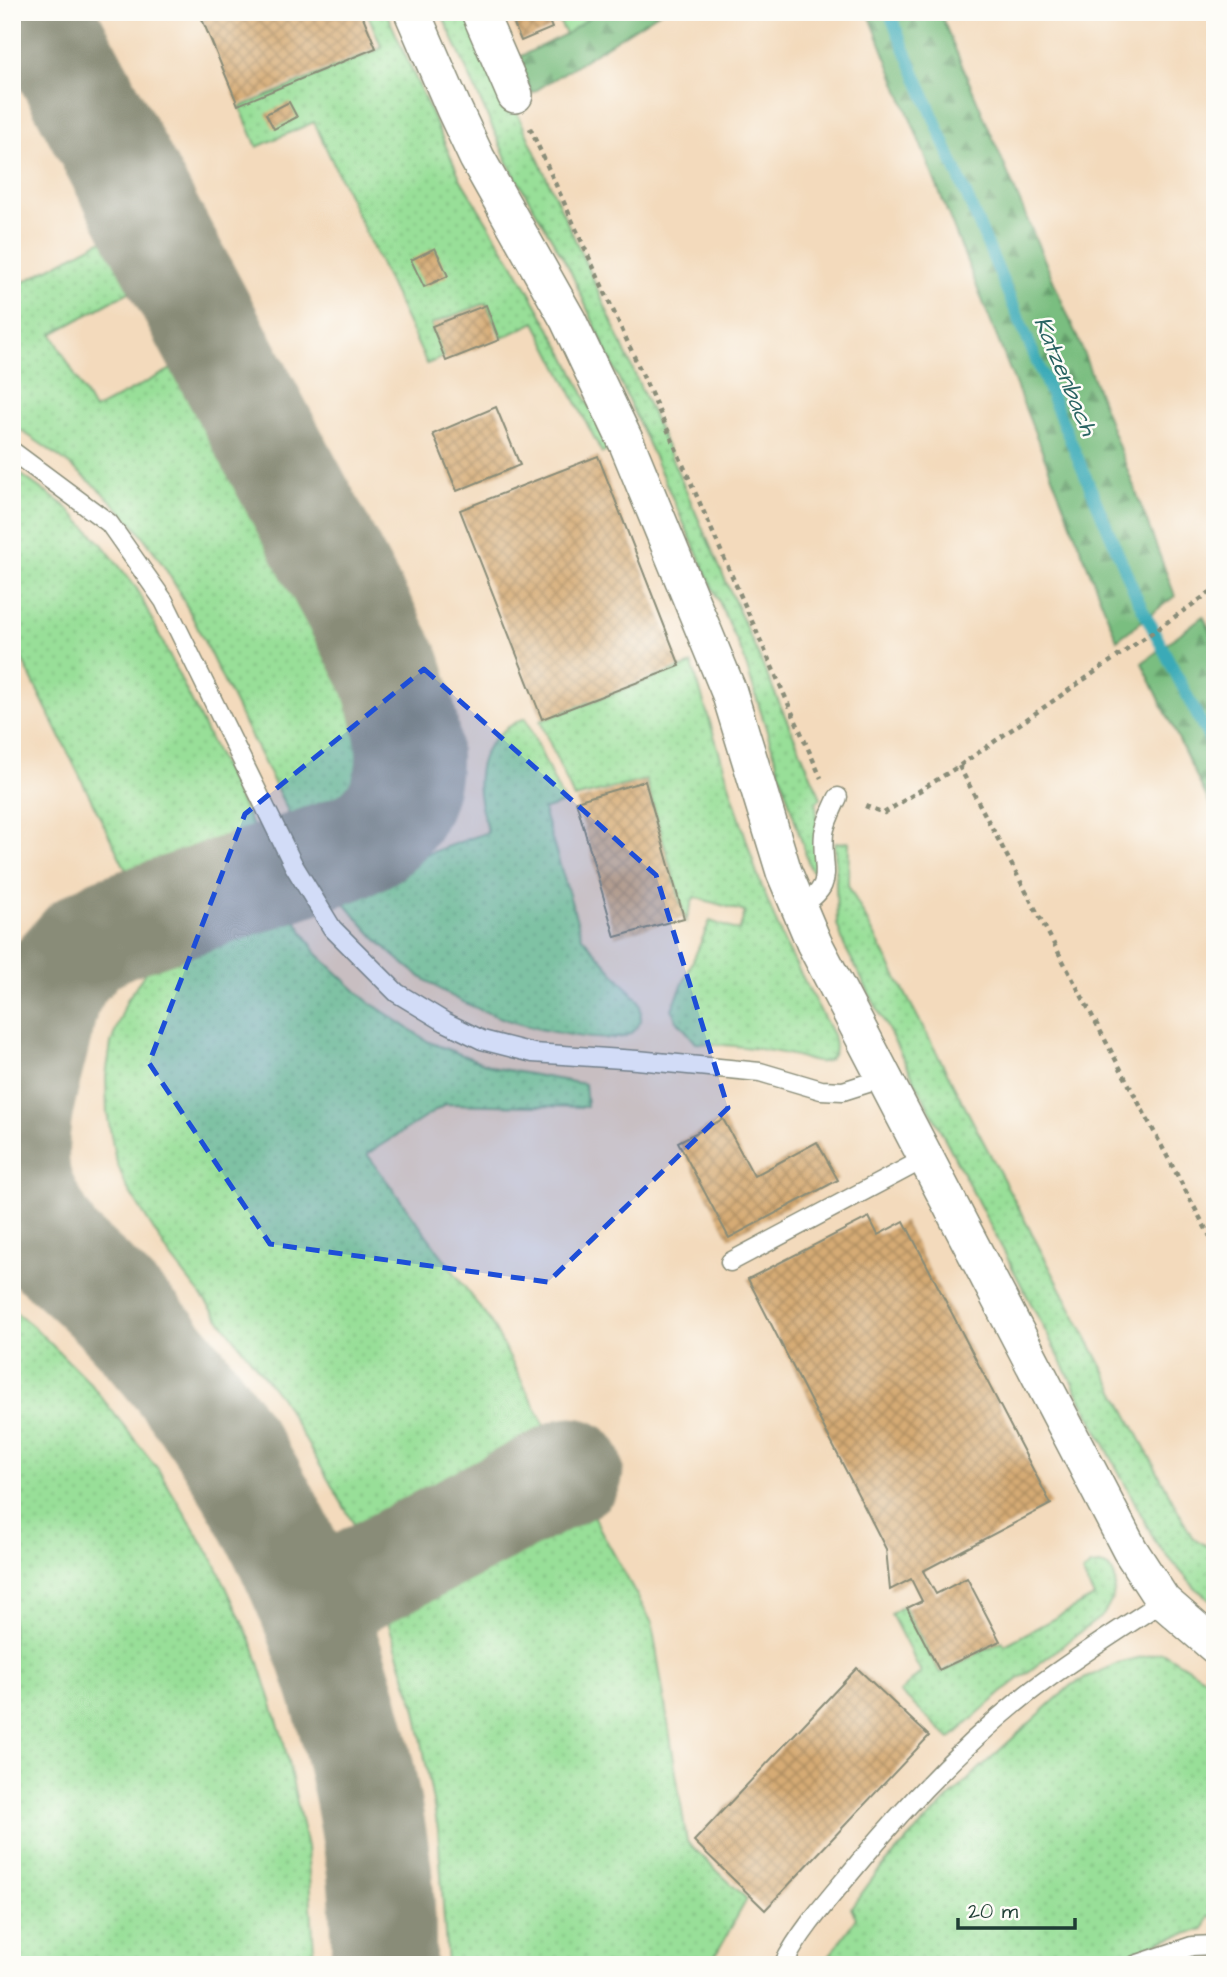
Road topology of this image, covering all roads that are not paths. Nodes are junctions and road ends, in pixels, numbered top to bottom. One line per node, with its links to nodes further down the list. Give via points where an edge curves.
1 (412, 12): 6 (street, via 477,158 568,320 627,444 729,692)
2 (479, 12): 3 (street)
3 (515, 95)
4 (12, 451): 7 (lane, via 108,523 164,601 294,866 332,928 397,993 482,1040 533,1053 760,1072 821,1090 843,1091)
5 (838, 797): 6 (lane, via 824,831 823,887 818,896)
6 (798, 908): 7 (street)
7 (884, 1078): 8 (street)
8 (926, 1158): 9 (lane); 10 (street, via 1130,1550)
9 (730, 1262)
10 (1163, 1601): 11 (street); 13 (lane, via 1071,1662 973,1741 872,1846)
11 (1215, 1646)
12 (1215, 1945): 14 (lane, via 1192,1946)
13 (783, 1965)
14 (1135, 1965)

